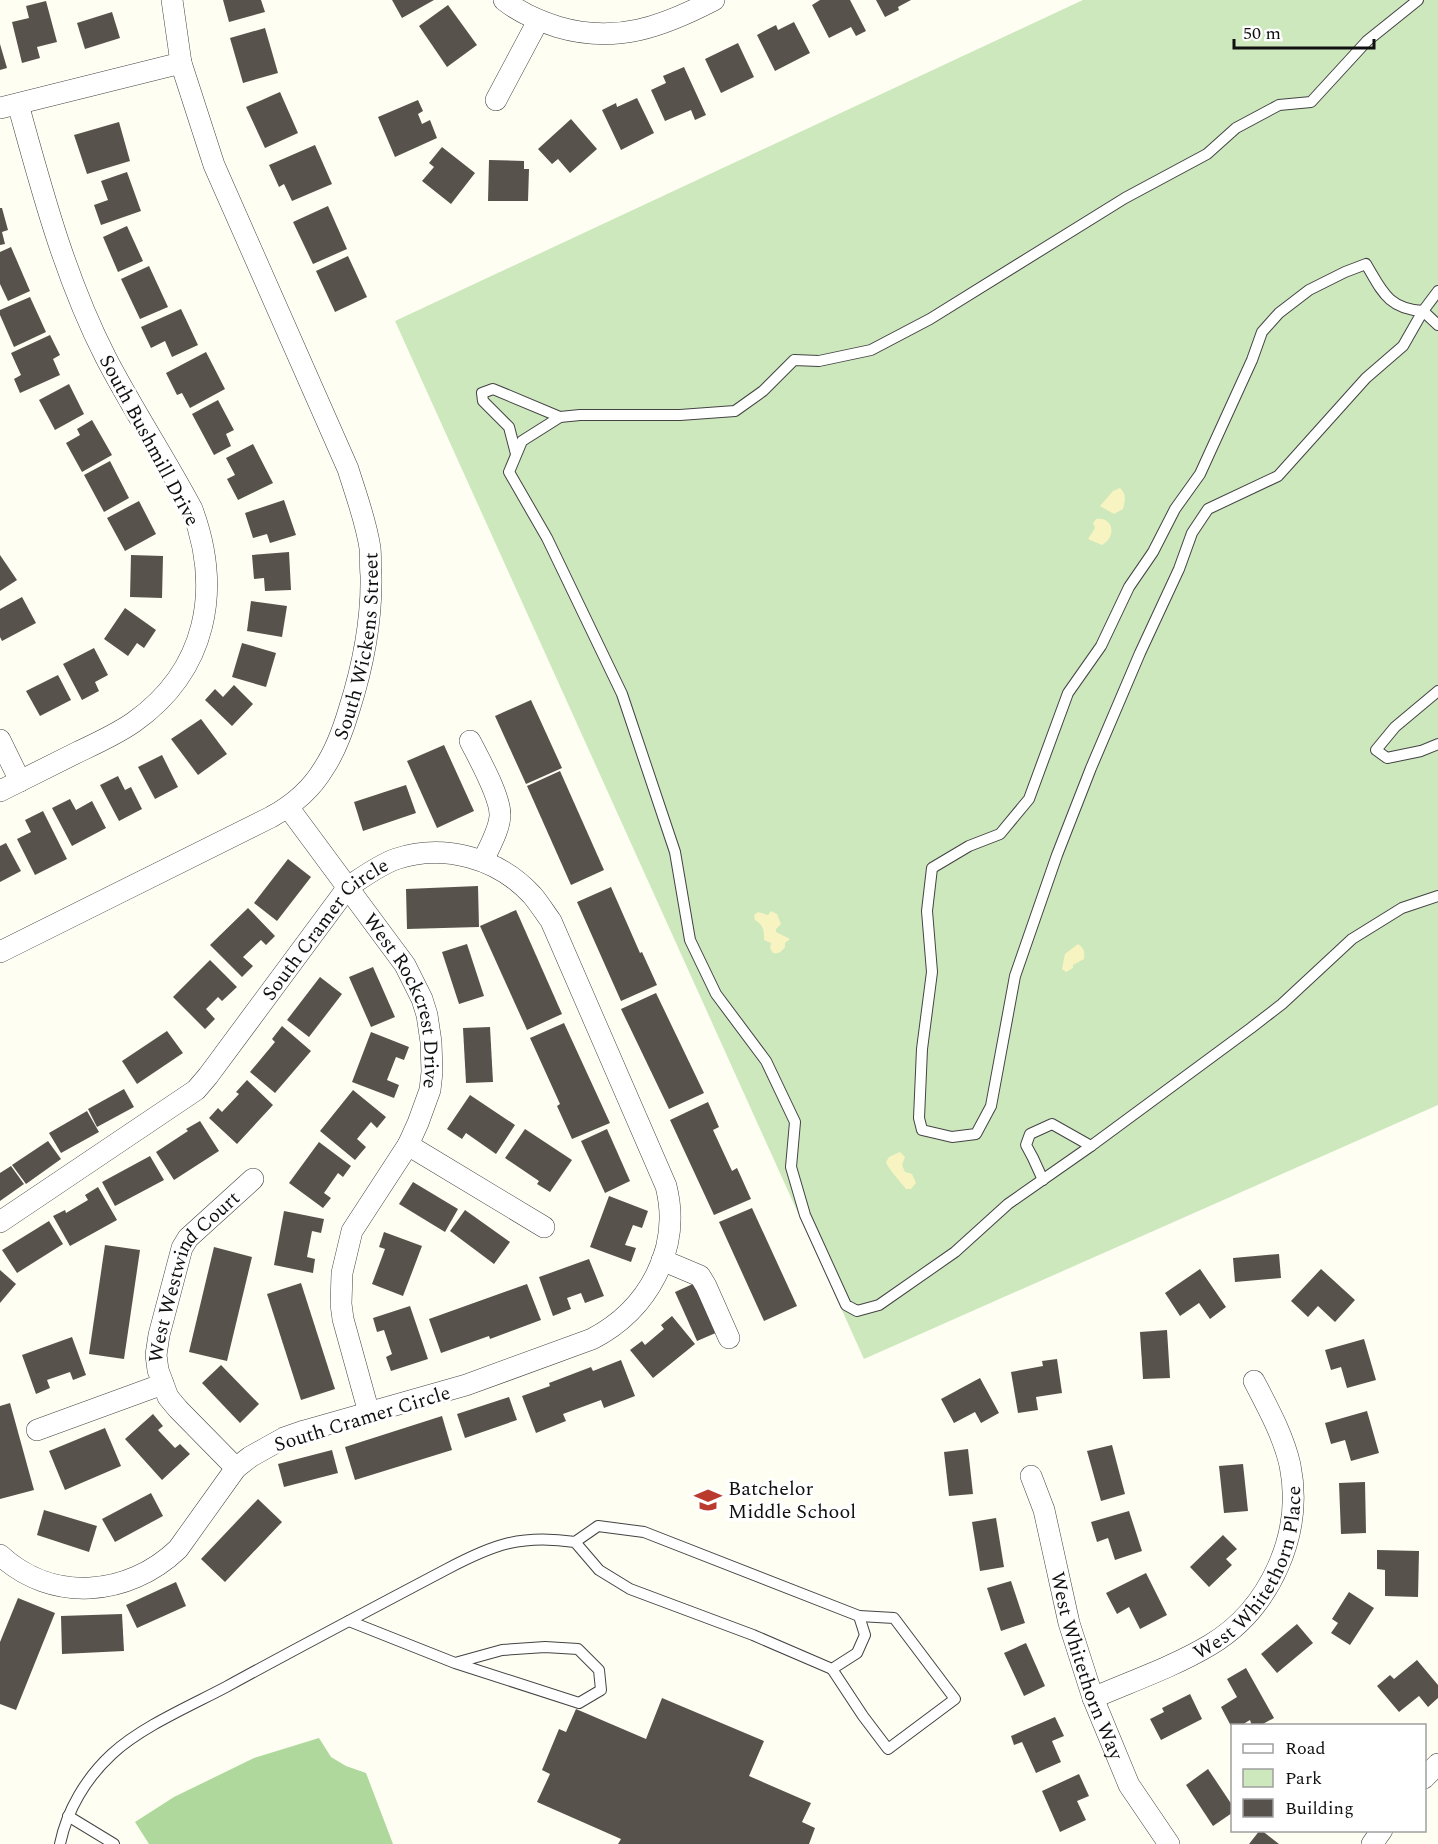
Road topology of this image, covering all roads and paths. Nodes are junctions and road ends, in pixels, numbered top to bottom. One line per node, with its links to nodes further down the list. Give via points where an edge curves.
1 (172, 0): 6 (street, South Wickens Street)
2 (504, 0): 5 (street)
3 (714, 0): 5 (street, via 670,21 625,33 573,31)
4 (1418, 0): 12 (lane, via 1367,41 1311,102 1279,105 1236,128 1207,154 1125,198 930,319 871,350 819,361 795,360 735,411)
5 (538, 21): 7 (street)
6 (181, 63): 8 (street); 20 (street, South Wickens Street, via 214,165 348,469 370,549 368,631 357,683 335,749 317,779)
7 (496, 100)
8 (9, 106): 18 (street, South Bushmill Drive, via 91,326 192,509 204,552 207,595 193,652 169,690 152,707 113,735)
9 (1438, 291): 10 (lane)
10 (1424, 311): 10 (lane, via 1409,310 1386,297 1366,264 1309,290 1262,332 1200,474 1129,587 1101,646 1068,693 1029,799 1000,834 969,846 932,868 927,911 932,972 922,1049 922,1130 952,1137 976,1134 991,1106 1015,976 1091,768 1192,532 1208,509 1278,476 1366,378 1403,346); 11 (lane)
11 (1438, 325)
12 (560, 417): 13 (lane, via 522,441); 13 (lane, via 493,389 482,393 483,401 509,427)
13 (516, 454): 28 (lane, via 509,472 546,538 622,694 675,852 690,940 716,994 766,1061 795,1122 791,1167 805,1215 846,1305 857,1311 879,1305 955,1252 1008,1204)
14 (1438, 691): 17 (lane, via 1395,727 1376,750 1387,758)
15 (0, 740): 18 (street)
16 (470, 741): 21 (street, via 500,807 499,823)
17 (1438, 744)
18 (20, 781): 19 (street, South Bushmill Drive)
19 (0, 791)
20 (288, 807): 22 (street, West Rockcrest Drive); 24 (street, South Wickens Street)
21 (483, 861): 22 (street, South Cramer Circle, via 452,853 410,855 377,868); 31 (street, South Cramer Circle, via 509,874 551,921 666,1186 671,1215)
22 (348, 886): 25 (street, West Rockcrest Drive, via 405,965 427,1015 432,1056 430,1090); 29 (street, South Cramer Circle, via 196,1090)
23 (1438, 896): 26 (lane, via 1402,908 1352,939 1282,1004)
24 (0, 952)
25 (408, 1145): 30 (street); 35 (street, West Rockcrest Drive, via 352,1231 342,1273 343,1319)
26 (1091, 1146): 28 (lane); 28 (lane, via 1052,1124 1030,1134 1026,1145)
27 (253, 1179): 34 (street, West Westwind Court, via 182,1248 156,1355)
28 (1042, 1180)
29 (0, 1222)
30 (544, 1227)
31 (662, 1260): 32 (street, via 700,1276); 35 (street, South Cramer Circle, via 657,1276 638,1303 598,1335 466,1385)
32 (729, 1338)
33 (1254, 1381): 45 (street, West Whitethorn Place, via 1283,1443 1293,1485 1291,1527 1276,1570 1255,1607 1225,1635 1192,1655)
34 (163, 1384): 36 (street, West Westwind Court); 37 (street, West Westwind Court, via 178,1409)
35 (369, 1413): 37 (street, South Cramer Circle, via 284,1438)
36 (38, 1430)
37 (236, 1468): 40 (street, South Cramer Circle, via 178,1549 138,1577 102,1587 70,1587 39,1580)
38 (1031, 1476): 45 (street, West Whitethorn Way, via 1044,1510 1068,1623)
39 (575, 1542): 41 (lane, via 598,1526 644,1532); 42 (lane, via 536,1539 503,1544); 44 (lane, via 599,1570 630,1589)
40 (2, 1563)
41 (859, 1616): 44 (lane, via 865,1635 857,1653); 44 (lane, via 894,1618 955,1699 888,1749)
42 (349, 1621): 43 (lane); 48 (lane, via 125,1743 93,1774)
43 (455, 1663): 43 (lane, via 579,1703 601,1690 599,1670 578,1649 502,1650)
44 (832, 1669)
45 (1093, 1698): 51 (street, West Whitethorn Way, via 1129,1785)
46 (1438, 1764): 47 (street)
47 (1426, 1777)
48 (68, 1816): 49 (lane); 50 (lane)
49 (60, 1844)
50 (114, 1844)
51 (1169, 1844)

